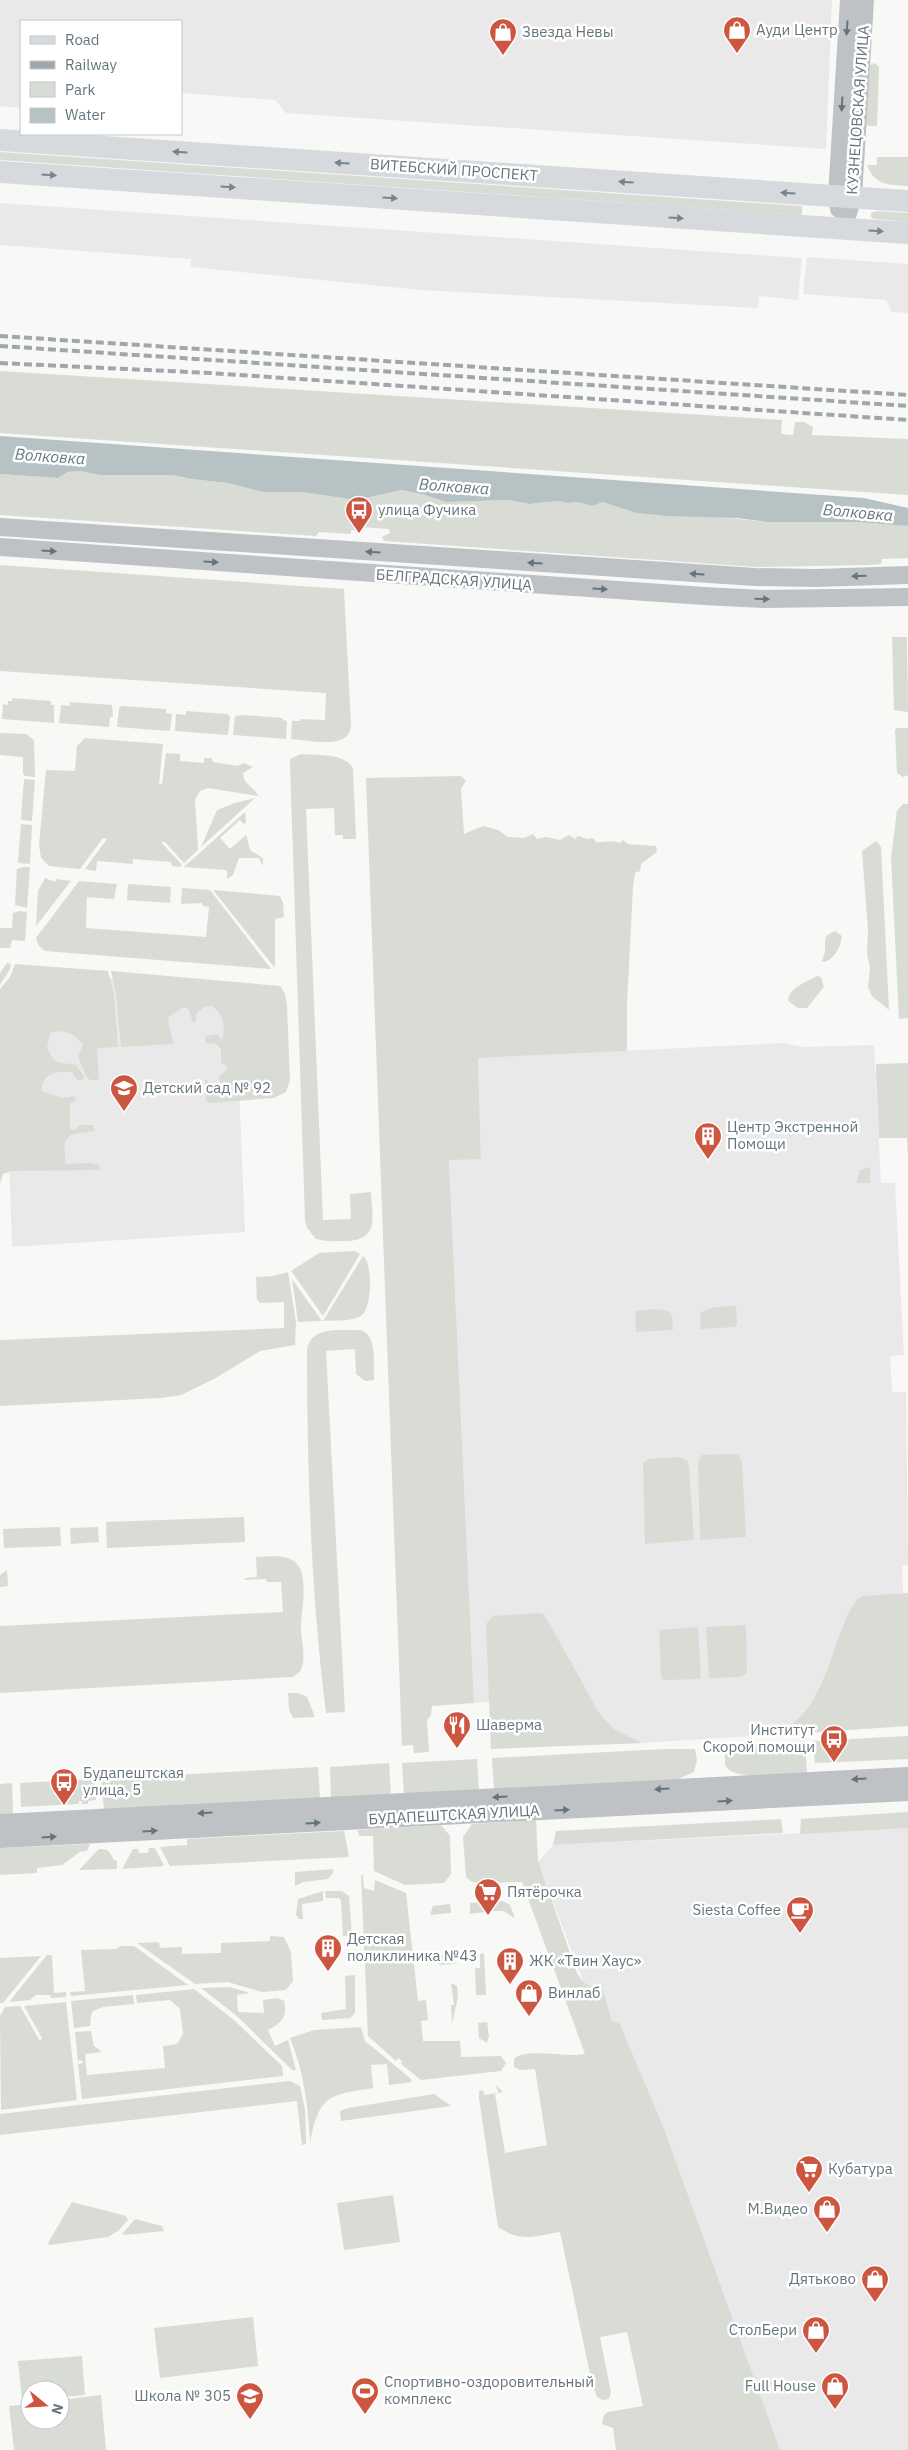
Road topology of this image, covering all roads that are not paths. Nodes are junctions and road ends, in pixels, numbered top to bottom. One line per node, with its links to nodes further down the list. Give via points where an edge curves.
1 (849, 0): 5 (street, КУЗНЕЦОВСКАЯ УЛИЦА, one-way to 5)
2 (865, 0): 5 (street, КУЗНЕЦОВСКАЯ УЛИЦА)
3 (0, 140): 5 (main road, ВИТЕБСКИЙ ПРОСПЕКТ, one-way to 3)
4 (0, 172): 7 (main road, one-way to 7)
5 (845, 197): 6 (main road, ВИТЕБСКИЙ ПРОСПЕКТ); 7 (street, КУЗНЕЦОВСКАЯ УЛИЦА)
6 (908, 201)
7 (843, 229): 8 (main road, one-way to 8)
8 (908, 233)
9 (0, 527): 11 (street, БЕЛГРАДСКАЯ УЛИЦА, one-way to 9, via 755,577)
10 (0, 548): 12 (street, БЕЛГРАДСКАЯ УЛИЦА, one-way to 12, via 704,596 763,599)
11 (908, 574)
12 (908, 597)
13 (908, 1776): 15 (street, БУДАПЕШТСКАЯ УЛИЦА, one-way to 15)
14 (908, 1792): 16 (street, БУДАПЕШТСКАЯ УЛИЦА, one-way to 14)
15 (0, 1823)
16 (0, 1839)

